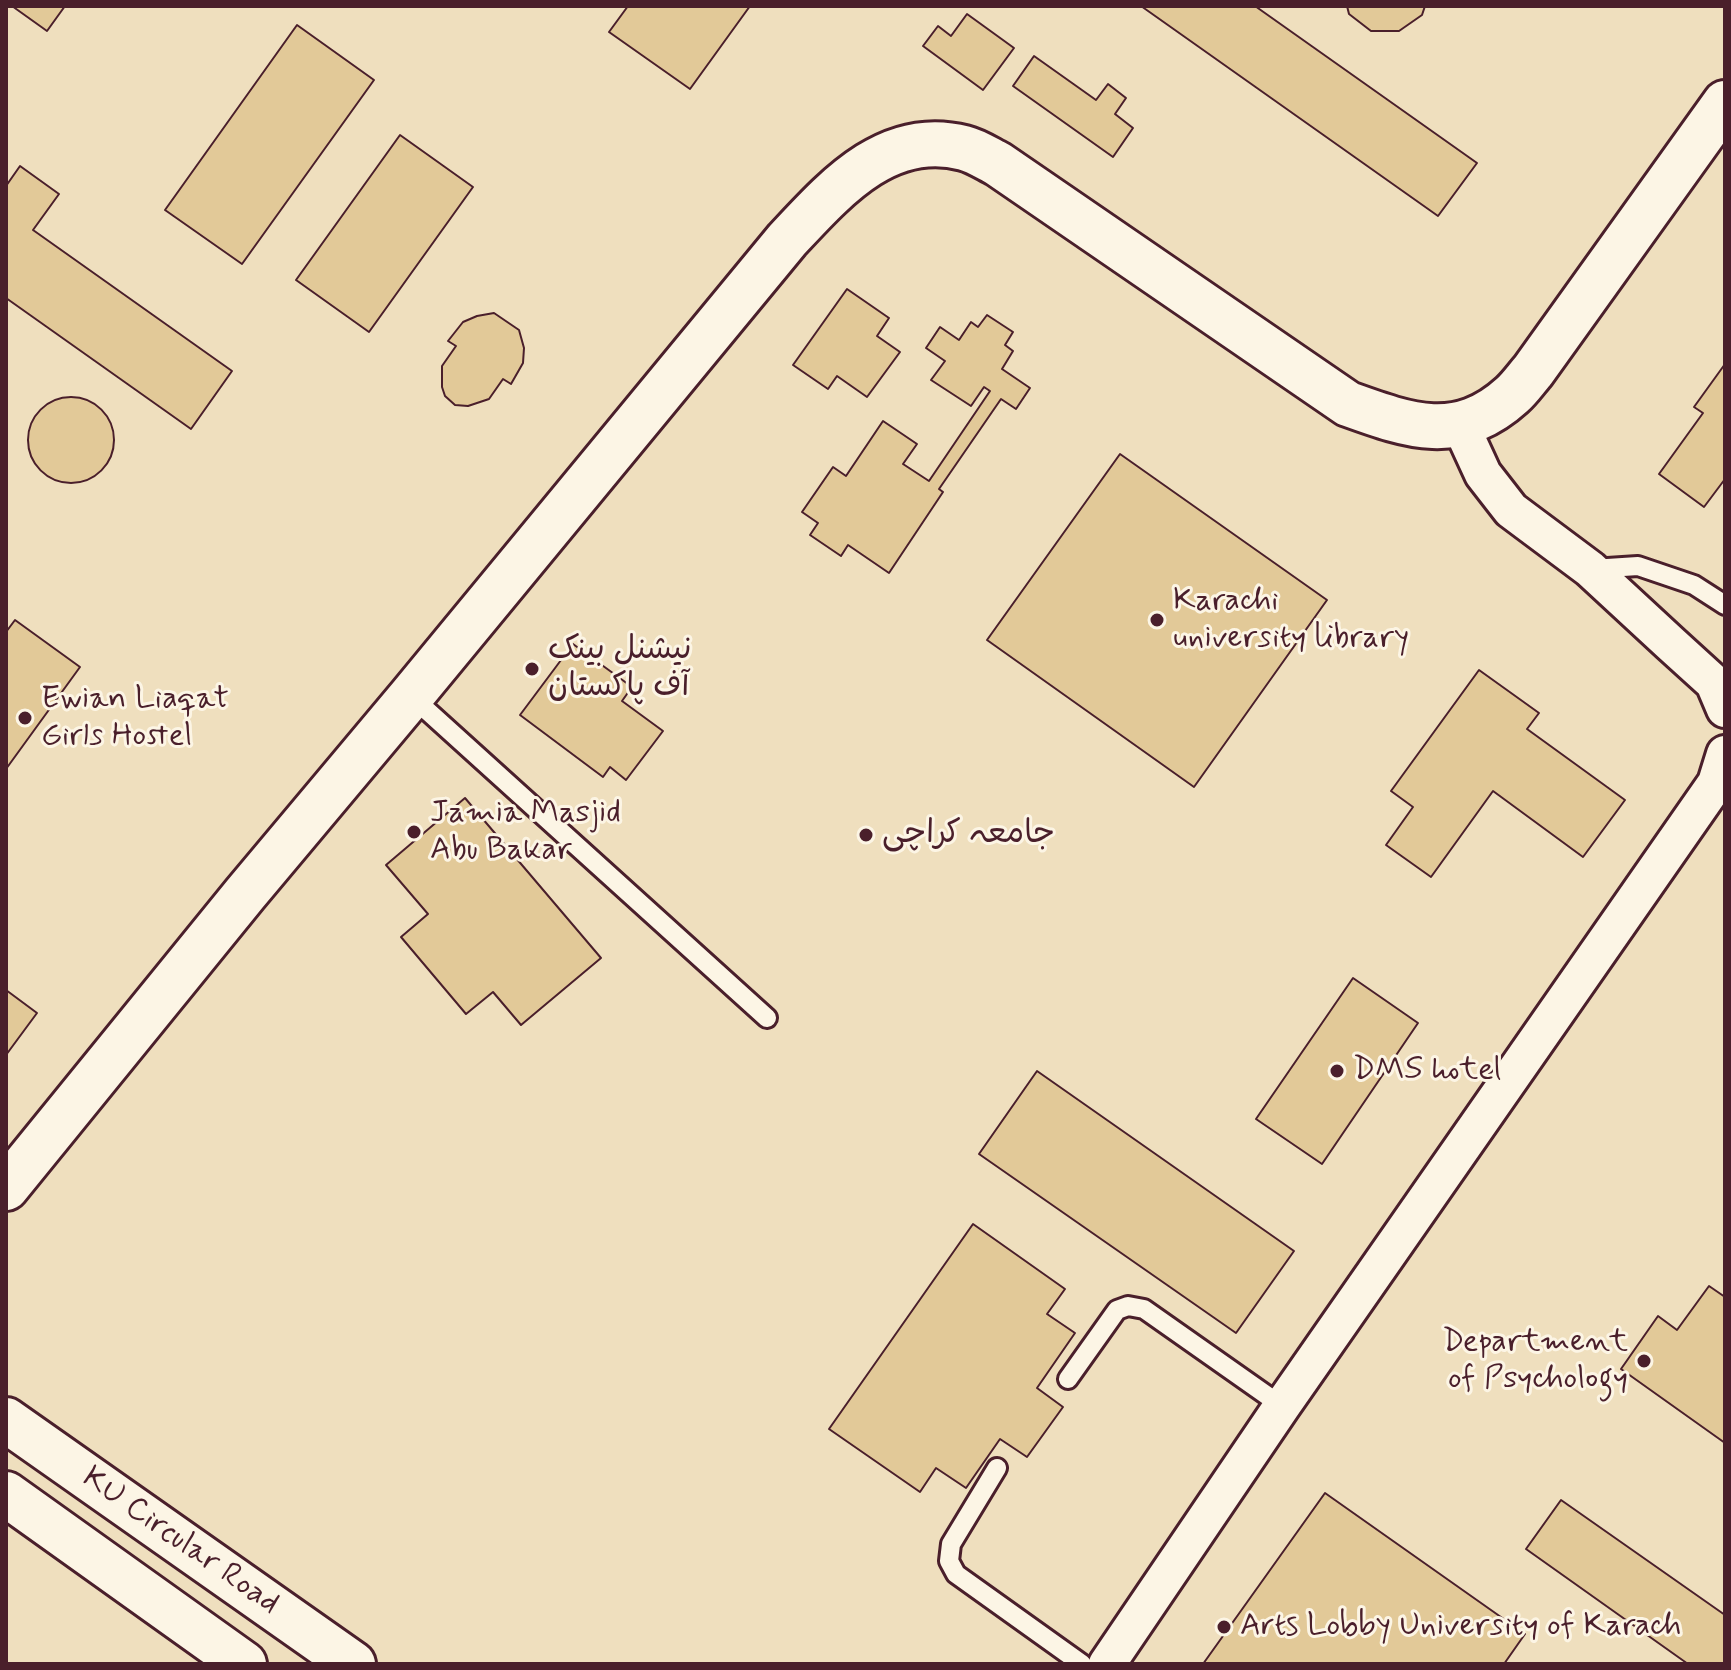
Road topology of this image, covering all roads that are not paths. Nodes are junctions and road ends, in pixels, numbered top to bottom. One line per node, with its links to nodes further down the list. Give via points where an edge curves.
1 (1725, 103): 2 (street, via 1533,371 1513,394)
2 (1460, 424): 3 (street, via 1483,474 1511,510); 5 (street, via 1434,427 1395,421 1348,404 998,164 965,148 912,146 861,169 787,240)
3 (1590, 569): 4 (lane, via 1638,566 1694,585); 6 (street, via 1714,683)
4 (1725, 605)
5 (411, 696): 8 (lane); 9 (street)
6 (1725, 709)
7 (1725, 754): 11 (street, via 1716,783)
8 (767, 1018)
9 (6, 1188)
10 (1068, 1379): 11 (lane, via 1117,1310 1128,1306 1144,1309)
11 (1282, 1406): 18 (street)
12 (6, 1420): 16 (street, KU Circular Road)
13 (997, 1468): 17 (lane, via 951,1544 949,1561 956,1574)
14 (6, 1494): 15 (street, KU Circular Road)
15 (228, 1660)
16 (353, 1664)
17 (1082, 1664)
18 (1107, 1664)

